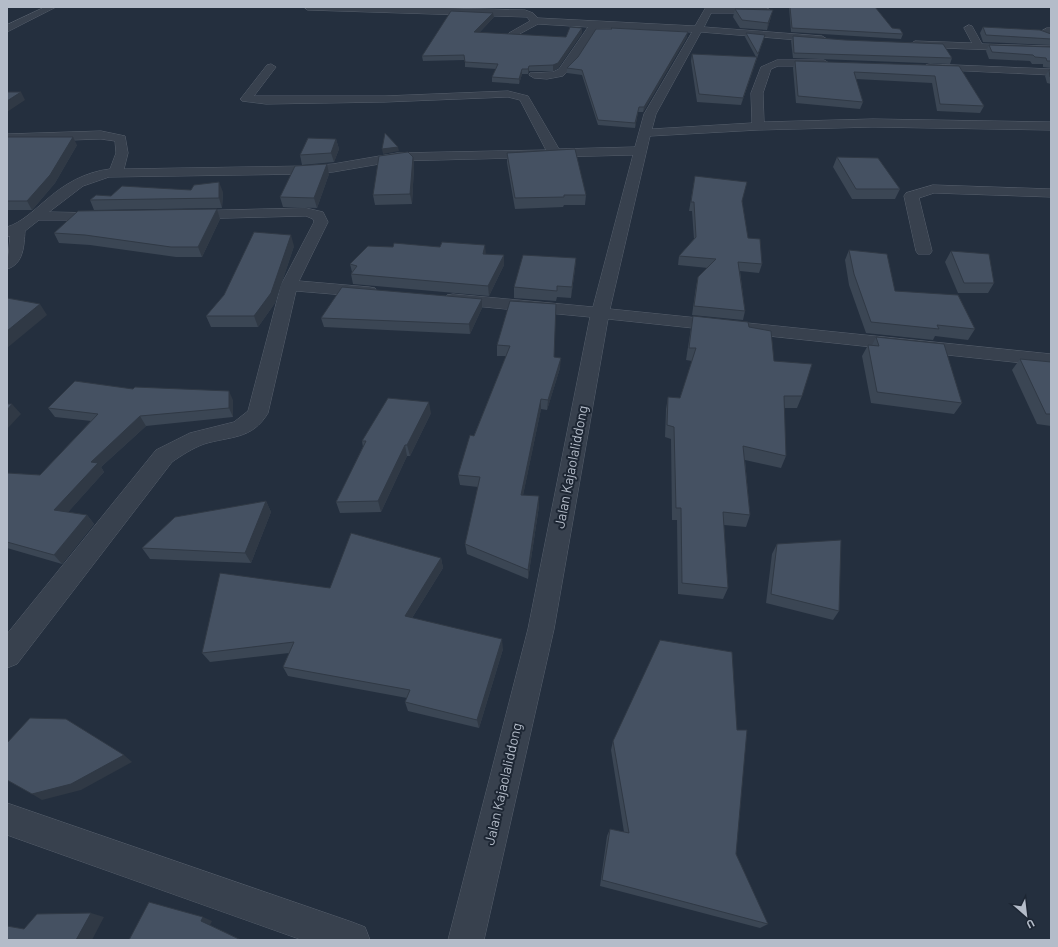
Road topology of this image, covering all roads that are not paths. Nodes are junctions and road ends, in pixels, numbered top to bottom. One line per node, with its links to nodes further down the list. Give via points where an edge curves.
1 (52, 7): 10 (street)
2 (308, 7): 3 (street)
3 (474, 9): 6 (street, via 528,14)
4 (710, 9): 5 (street); 11 (street, Jalan Kajaolaliddong)
5 (770, 12)
6 (536, 20): 7 (street); 13 (street)
7 (594, 25): 11 (street); 26 (street, via 562,72 553,75)
8 (786, 27): 14 (street)
9 (969, 28): 20 (street)
10 (7, 29)
11 (698, 29): 14 (street); 30 (street, Jalan Kajaolaliddong, via 650,114)
12 (1051, 31): 16 (street, via 1047,31)
13 (512, 35)
14 (776, 35): 15 (street)
15 (789, 37): 17 (street); 19 (street)
16 (1051, 37)
17 (835, 40)
18 (902, 44): 20 (street)
19 (782, 45)
20 (979, 46): 21 (street)
21 (1051, 49)
22 (836, 64): 27 (street, via 777,59 766,67 757,93)
23 (922, 66): 25 (street)
24 (271, 67): 31 (street, via 246,99 266,101 519,95 524,98)
25 (1051, 72)
26 (534, 75)
27 (758, 126): 28 (street, via 873,123); 30 (street)
28 (1051, 126)
29 (7, 138): 32 (street, via 101,135 121,138 122,153)
30 (644, 142): 31 (street); 43 (street, Jalan Kajaolaliddong)
31 (554, 152): 32 (street, via 397,157 307,170)
32 (116, 172): 35 (street, via 92,176 73,184)
33 (1051, 193): 38 (street, via 933,190 911,196)
34 (176, 215): 40 (street, via 306,212 319,215 321,222)
35 (36, 216): 36 (street); 37 (street)
36 (115, 216)
37 (13, 231): 39 (street, via 15,255)
38 (924, 251)
39 (7, 264)
40 (288, 285): 41 (street); 45 (street, via 255,419 239,429 188,443 164,456)
41 (382, 293)
42 (436, 298): 43 (street)
43 (600, 312): 44 (street); 48 (street, Jalan Kajaolaliddong, via 541,629)
44 (1051, 360)
45 (7, 655)
46 (7, 819): 47 (street)
47 (352, 940)
48 (466, 940)

